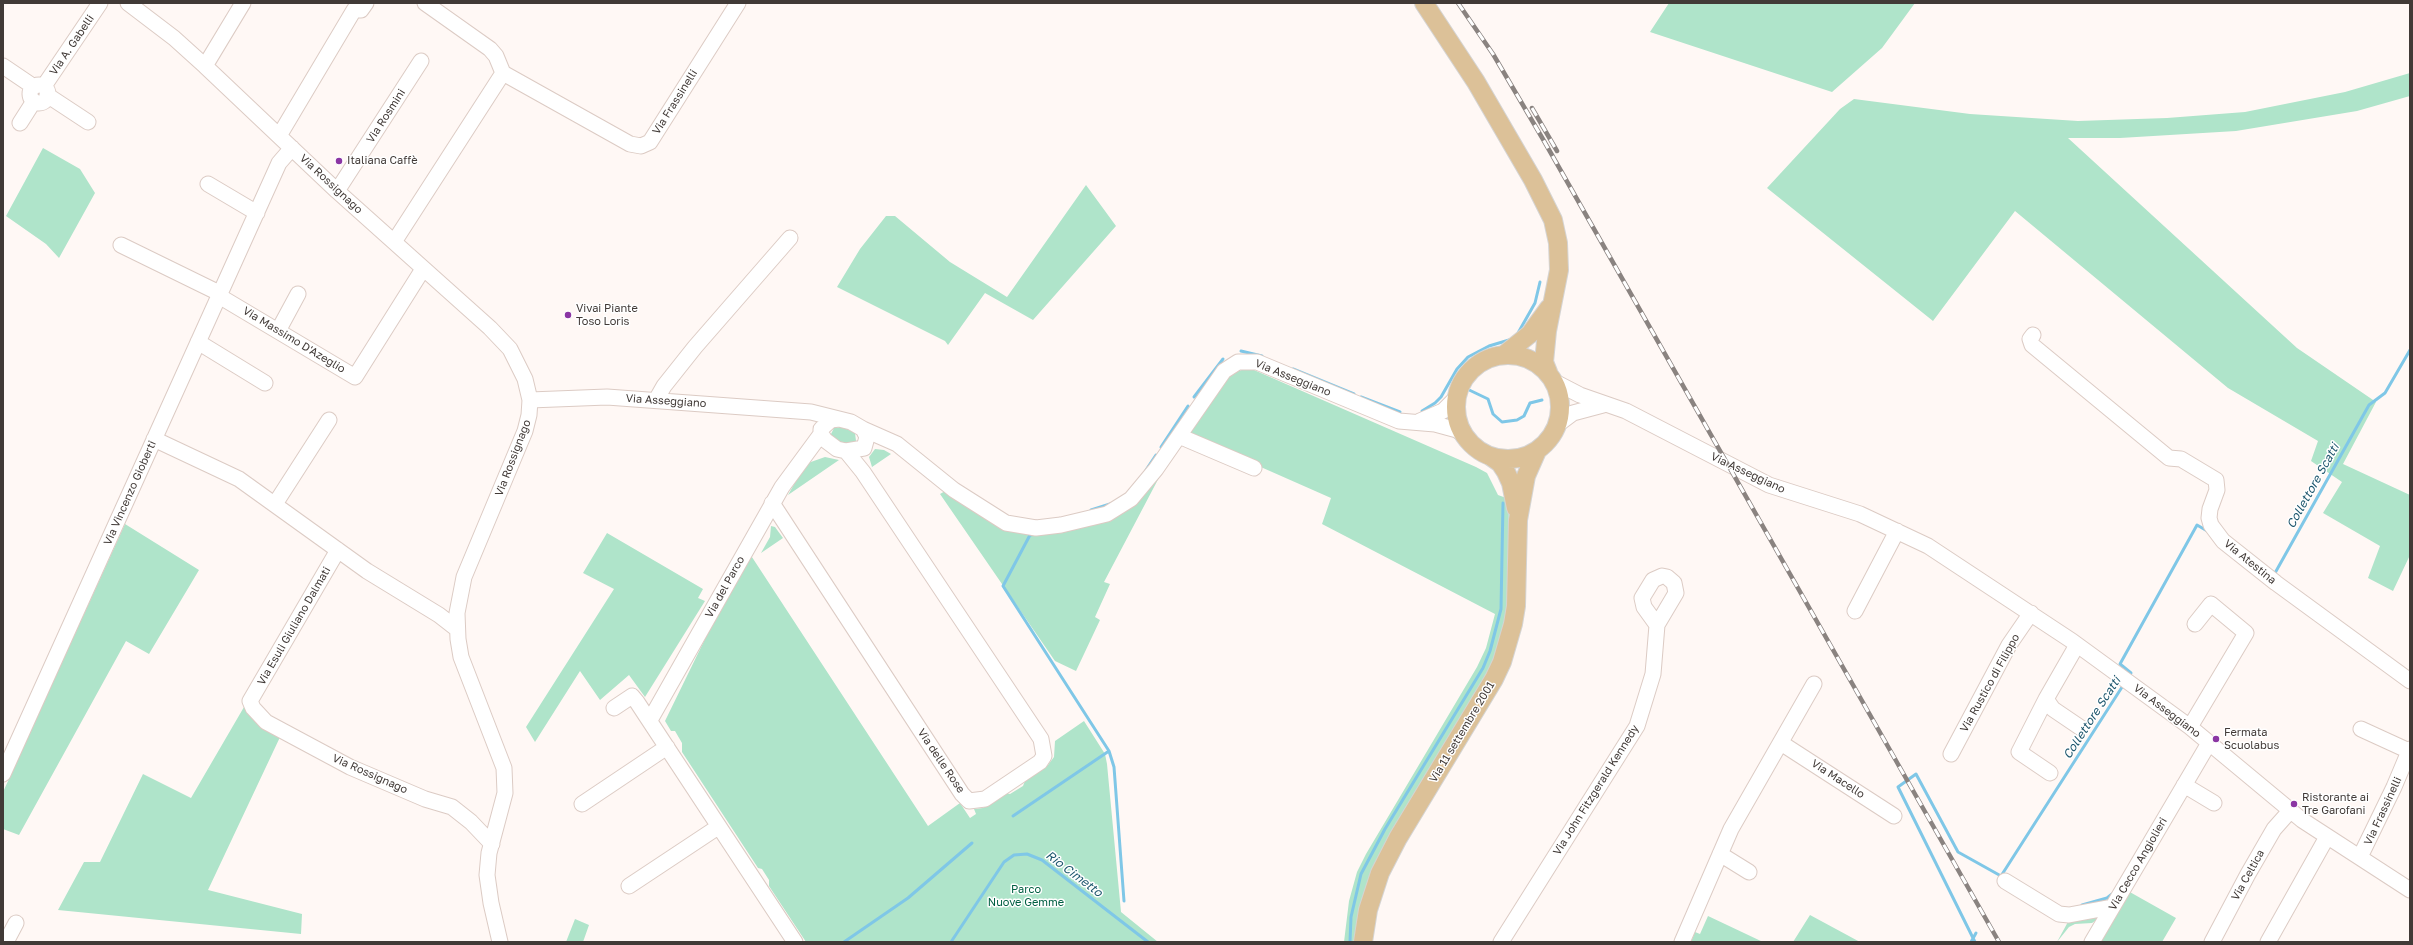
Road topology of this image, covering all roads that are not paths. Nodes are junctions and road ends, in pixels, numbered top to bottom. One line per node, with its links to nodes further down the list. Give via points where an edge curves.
1 (100, 3): 12 (street, Via A. Gabelli)
2 (128, 3): 10 (street, Via Rossignago, via 174,38)
3 (243, 3): 10 (street)
4 (366, 3): 15 (street, via 361,10 354,10)
5 (425, 3): 11 (street, via 490,49)
6 (738, 3): 11 (street, Via Frassinelli, via 650,142 641,146 630,144)
7 (1424, 3): 26 (main road, via 1476,82 1549,210 1556,231 1559,256 1558,280)
8 (421, 61): 18 (street, Via Rosmini)
9 (3, 66): 12 (street)
10 (205, 66): 15 (street, Via Rossignago)
11 (503, 73): 21 (street)
12 (40, 92): 13 (street); 14 (street, Via A. Gabelli)
13 (88, 122)
14 (20, 123)
15 (279, 136): 16 (street, Via Rossignago)
16 (292, 148): 18 (street, Via Rossignago); 19 (street, Via Vincenzo Gioberti, via 279,163)
17 (208, 184): 19 (street)
18 (337, 191): 21 (street, Via Rossignago)
19 (257, 213): 25 (street, Via Vincenzo Gioberti)
20 (790, 238): 34 (street, via 694,347)
21 (394, 242): 23 (street, Via Rossignago)
22 (121, 245): 25 (street, Via Massimo D'Azeglio, via 215,291)
23 (424, 269): 27 (street, Via Massimo D'Azeglio, via 355,377); 33 (street, Via Rossignago, via 510,349 525,379)
24 (298, 294): 27 (street)
25 (219, 296): 27 (street, Via Massimo D'Azeglio); 29 (street, Via Vincenzo Gioberti)
26 (1552, 302): 30 (main road, via 1530,334); 31 (main road, via 1544,362)
27 (278, 331)
28 (2033, 335): 68 (street, Via Atestina, via 2030,339 2032,345 2169,458 2181,458 2216,480 2217,490 2209,518 2223,541)
29 (198, 342): 32 (street); 46 (street, Via Vincenzo Gioberti)
30 (1505, 354): 31 (main road, Via Asseggiano, via 1528,359); 35 (main road, Via Asseggiano, via 1491,357 1467,373)
31 (1550, 376): 36 (street, Via Asseggiano); 41 (main road, Via Asseggiano, via 1560,398)
32 (265, 383)
33 (530, 400): 34 (street, Via Asseggiano, via 584,396); 60 (street, Via Rossignago, via 529,415 520,446 468,565)
34 (656, 400): 37 (street, Via Asseggiano)
35 (1456, 400): 40 (street, via 1443,411); 44 (main road, Via Asseggiano, via 1456,415)
36 (1603, 405): 41 (street, Via Asseggiano, via 1573,414); 58 (street, Via Asseggiano, via 1626,411 1769,485 1860,514)
37 (801, 413): 38 (street, Via Asseggiano, via 811,412); 43 (street, Via Asseggiano, via 812,418)
38 (839, 419): 42 (street, Via Asseggiano); 43 (street, via 831,420)
39 (329, 420): 56 (street)
40 (1415, 423): 44 (street, Via Asseggiano, via 1435,424 1457,430); 45 (street, Via Asseggiano, via 1399,421 1257,362 1248,361 1238,362 1224,371)
41 (1557, 425): 49 (main road, Via Asseggiano, via 1549,439)
42 (863, 429): 47 (street, via 867,437); 52 (street, Via Asseggiano, via 897,444)
43 (821, 431): 48 (street, Via Asseggiano, via 824,440); 50 (street, Via del Parco)
44 (1464, 435): 51 (main road, Via Asseggiano, via 1474,448)
45 (1179, 436): 52 (street, Via Asseggiano, via 1137,493 1126,503 1107,514 1061,526 1036,528 1006,523 958,494); 53 (street)
46 (154, 439): 56 (street, via 239,479); 83 (street, Via Vincenzo Gioberti)
47 (865, 446): 48 (street, Via Asseggiano); 52 (street, Via Asseggiano, via 886,444); 54 (street, via 861,456)
48 (841, 450): 50 (street); 54 (street, Via delle Rose)
49 (1537, 451): 51 (main road, Via Asseggiano, via 1509,460); 57 (main road, Via 11 settembre 2001, via 1526,476)
50 (803, 456): 55 (street, Via del Parco)
51 (1490, 456): 57 (main road, Via 11 settembre 2001, via 1500,463 1511,483)
52 (926, 467)
53 (1254, 468)
54 (863, 472): 55 (street, Via delle Rose, via 1041,739 1044,756 1040,762 985,799 969,801 962,794)
55 (772, 503): 73 (street, Via del Parco)
56 (275, 504): 59 (street)
57 (1518, 520): 100 (main road, Via 11 settembre 2001, via 1516,606 1502,662 1380,873 1368,910)
58 (1897, 531): 62 (street); 63 (street, Via Asseggiano, via 1928,546)
59 (338, 550): 61 (street, via 386,584); 71 (street, Via Esuli Giuliano Dalmati)
60 (458, 599): 61 (street, via 444,607); 66 (street, Via Rossignago)
61 (429, 608): 66 (street)
62 (1855, 611)
63 (2031, 613): 67 (street, Via Asseggiano); 80 (street, Via Rustico di Filippo, via 2009,645)
64 (2195, 624): 74 (street, via 2211,604 2246,633)
65 (1657, 625): 104 (street, Via John Fitzgerald Kennedy, via 1653,674 1637,726)
66 (457, 629): 91 (street, Via Rossignago, via 461,657 504,768 505,793)
67 (2077, 645): 70 (street); 74 (street, Via Asseggiano)
68 (2410, 682)
69 (1814, 684): 77 (street)
70 (2046, 699): 75 (street, via 2053,709); 82 (street, via 2019,752)
71 (250, 701): 91 (street, Via Rossignago, via 258,716 266,722 343,763 426,799 452,807)
72 (614, 708): 73 (street, via 632,696)
73 (650, 720): 79 (street)
74 (2190, 727): 78 (street, Via Asseggiano)
75 (2081, 728)
76 (2361, 729): 81 (street, Via Frassinelli)
77 (1781, 743): 88 (street, Via Macello); 92 (street, via 1731,829)
78 (2209, 743): 84 (street, Via Cecco Angiolieri); 87 (street, Via Asseggiano)
79 (667, 747): 86 (street); 89 (street)
80 (1951, 754)
81 (2408, 758): 93 (street, Via Frassinelli)
82 (2050, 773)
83 (3, 774)
84 (2184, 785): 85 (street); 98 (street, Via Cecco Angiolieri)
85 (2214, 803)
86 (582, 804)
87 (2290, 811): 90 (street, Via Asseggiano); 107 (street, Via Celtica, via 2274,829)
88 (1894, 816)
89 (718, 827): 96 (street); 103 (street)
90 (2327, 837): 93 (street, Via Asseggiano); 108 (street)
91 (492, 844): 102 (street, Via Rossignago, via 488,864 488,885)
92 (1720, 854): 94 (street); 105 (street)
93 (2360, 857): 97 (street, Via Asseggiano)
94 (1748, 872)
95 (2005, 881): 98 (street, via 2059,914 2069,915)
96 (629, 886)
97 (2410, 890)
98 (2112, 907): 106 (street, Via Cecco Angiolieri)
99 (16, 923): 101 (street)
100 (1365, 939)
101 (6, 942)
102 (500, 942)
103 (795, 942)
104 (1501, 942)
105 (1682, 942)
106 (2092, 942)
107 (2212, 942)
108 (2268, 942)

